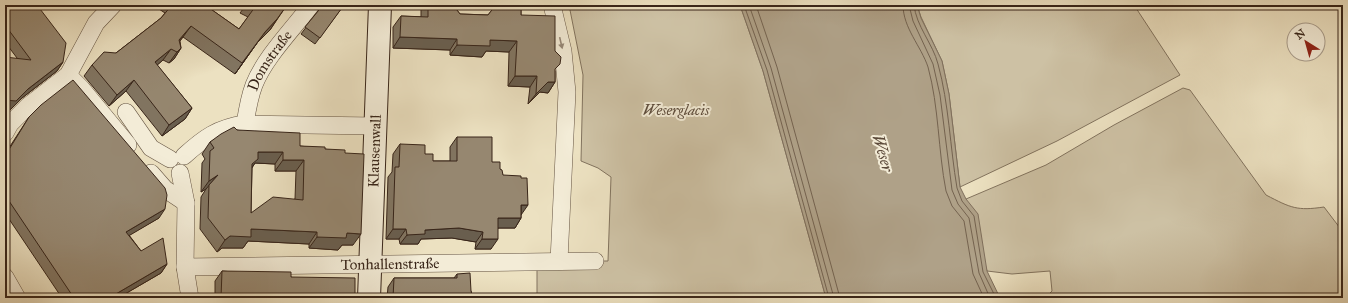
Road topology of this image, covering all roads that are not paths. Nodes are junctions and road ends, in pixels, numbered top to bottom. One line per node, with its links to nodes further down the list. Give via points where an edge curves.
1 (96, 5): 6 (street)
2 (113, 5): 6 (street)
3 (311, 5): 9 (street, Domstraße, via 258,78 248,104)
4 (380, 5): 10 (main road, Klausenwall)
5 (552, 5): 14 (street, one-way to 14, via 563,51 566,92)
6 (96, 23): 7 (street)
7 (68, 75): 11 (street, via 28,106 10,124); 13 (street, via 165,189)
8 (126, 112): 12 (street, via 151,148)
9 (245, 124): 10 (street); 12 (street, via 217,131)
10 (375, 126): 16 (main road, Klausenwall)
11 (5, 133)
12 (177, 158): 13 (street, via 187,166 184,172 180,173)
13 (186, 203): 17 (street)
14 (559, 261): 15 (street, Tonhallenstraße); 16 (street, Tonhallenstraße)
15 (595, 261)
16 (371, 263): 17 (street, Tonhallenstraße); 21 (main road, Klausenwall)
17 (185, 266): 20 (street)
18 (5, 277): 19 (street)
19 (17, 298)
20 (190, 298)
21 (369, 298)

